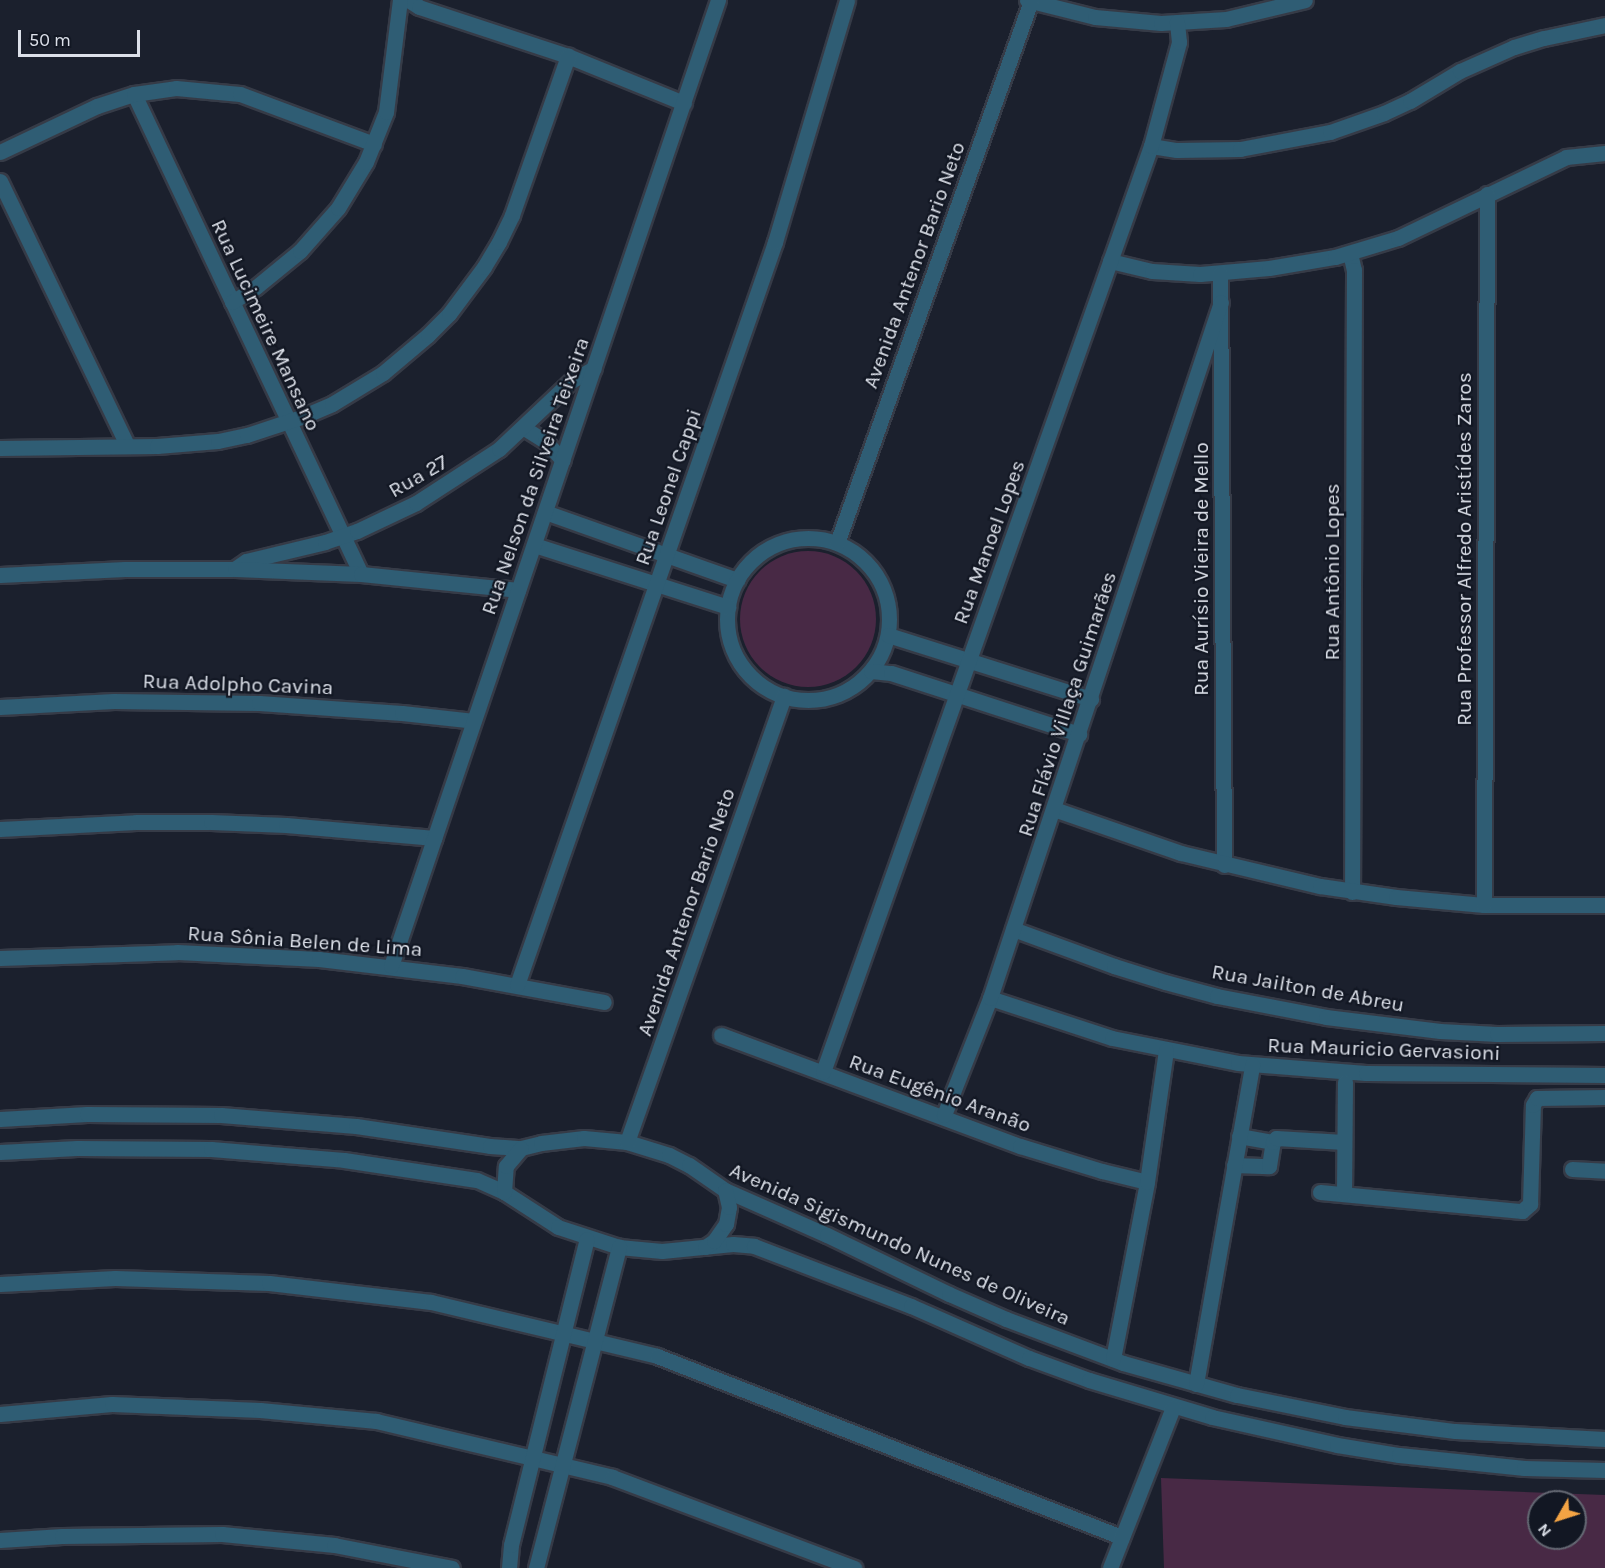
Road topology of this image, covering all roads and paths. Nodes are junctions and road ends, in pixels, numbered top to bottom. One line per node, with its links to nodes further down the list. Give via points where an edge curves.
1 (400, 0): 12 (street, via 386,112)
2 (408, 0): 9 (street)
3 (718, 0): 11 (street, Rua Nelson da Silveira Teixeira)
4 (847, 0): 33 (street, Rua Leonel Cappi, via 775,242)
5 (1305, 0): 7 (street, via 1226,19)
6 (1029, 1): 7 (street, via 1095,17); 31 (street, Avenida Antenor Bario Neto)
7 (1177, 22): 13 (street, Rua Manoel Lopes, via 1179,42)
8 (1605, 25): 13 (street, via 1515,47 1460,71 1393,110 1330,132 1240,149 1177,150)
9 (568, 56): 11 (street); 24 (street, via 512,215 467,291 428,335 384,373 332,404)
10 (134, 94): 12 (street, via 176,88 240,94); 14 (street, via 97,106); 21 (street, Rua Lucimeire Mansano)
11 (684, 103): 23 (street, Rua Nelson da Silveira Teixeira)
12 (374, 144): 21 (street, via 352,185 320,230 279,270)
13 (1151, 146): 19 (street, Rua Manoel Lopes)
14 (0, 152)
15 (1605, 153): 17 (street, via 1566,157)
16 (0, 181): 26 (street)
17 (1487, 194): 18 (street, via 1398,238); 55 (street, Rua Professor Alfredo Aristídes Zaros)
18 (1350, 253): 20 (street, via 1302,264); 54 (street, Rua Antônio Lopes, via 1354,270)
19 (1110, 261): 20 (street, via 1152,271); 42 (street, Rua Manoel Lopes)
20 (1220, 273): 22 (street, Rua Aurísio Vieira de Mello)
21 (232, 302): 24 (street, Rua Lucimeire Mansano)
22 (1221, 302): 46 (street, Rua Flávio Villaça Guimarães); 53 (street, Rua Aurísio Vieira de Mello)
23 (594, 368): 25 (street, Rua 27, via 571,381); 28 (street, Rua Nelson da Silveira Teixeira)
24 (289, 422): 26 (street, via 218,441); 30 (street, Rua Lucimeire Mansano)
25 (525, 428): 28 (street); 30 (street, Rua 27, via 445,487 387,518)
26 (127, 445): 27 (street)
27 (0, 448)
28 (563, 460): 29 (street, Rua Nelson da Silveira Teixeira)
29 (545, 512): 32 (street, Rua Nelson da Silveira Teixeira); 33 (street)
30 (342, 536): 34 (street, Rua 27, via 246,561); 35 (street, Rua Lucimeire Mansano)
31 (837, 543): 37 (street, via 808,538 780,543 755,557); 41 (street, via 861,558 880,581 888,607)
32 (534, 545): 38 (street); 39 (street, Rua Nelson da Silveira Teixeira)
33 (666, 555): 37 (street); 38 (street, Rua Leonel Cappi)
34 (235, 569): 35 (street); 36 (street, via 114,569)
35 (361, 574): 39 (street)
36 (0, 575)
37 (737, 580): 40 (street)
38 (656, 584): 40 (street); 60 (street, Rua Leonel Cappi)
39 (518, 591): 48 (street, Rua Nelson da Silveira Teixeira)
40 (728, 608): 45 (street, via 729,636 740,663 759,684)
41 (888, 635): 42 (street); 43 (street)
42 (969, 660): 44 (street, Rua Manoel Lopes); 46 (street)
43 (871, 671): 44 (street, via 891,673); 45 (street, via 850,689 825,699 797,700)
44 (957, 694): 49 (street); 67 (street, Rua Manoel Lopes)
45 (784, 696): 74 (street, Avenida Antenor Bario Neto)
46 (1091, 699): 49 (street, Rua Flávio Villaça Guimarães)
47 (0, 707): 48 (street, Rua Adolpho Cavina, via 114,701 259,703)
48 (474, 721): 52 (street, Rua Nelson da Silveira Teixeira)
49 (1080, 734): 50 (street, Rua Flávio Villaça Guimarães)
50 (1054, 809): 53 (street, via 1138,840); 57 (street, Rua Flávio Villaça Guimarães)
51 (0, 829): 52 (street, via 211,822)
52 (435, 838): 59 (street, Rua Nelson da Silveira Teixeira)
53 (1224, 865): 54 (street)
54 (1352, 891): 55 (street)
55 (1484, 904): 56 (street)
56 (1605, 904)
57 (1013, 929): 61 (street, Rua Flávio Villaça Guimarães); 63 (street, Rua Jailton de Abreu, via 1165,982 1326,1017 1451,1031)
58 (0, 958): 59 (street, Rua Sônia Belen de Lima, via 177,952)
59 (391, 966): 60 (street, Rua Sônia Belen de Lima)
60 (517, 985): 62 (street, Rua Sônia Belen de Lima)
61 (990, 998): 65 (street, Rua Mauricio Gervasioni, via 1071,1026); 71 (street, Rua Flávio Villaça Guimarães)
62 (604, 1002)
63 (1605, 1033)
64 (721, 1035): 67 (street, Rua Eugênio Aranão)
65 (1166, 1050): 66 (street, Rua Mauricio Gervasioni); 82 (street)
66 (1252, 1065): 68 (street, Rua Mauricio Gervasioni, via 1366,1073); 73 (street)
67 (823, 1072): 71 (street, Rua Eugênio Aranão)
68 (1605, 1075)
69 (1345, 1082): 76 (street)
70 (1605, 1097): 86 (street, via 1538,1098 1533,1105 1530,1204 1521,1211)
71 (944, 1115): 82 (street, Rua Eugênio Aranão, via 1061,1159)
72 (0, 1119): 77 (street, Avenida Sigismundo Nunes de Oliveira, via 87,1114 221,1115 356,1126)
73 (1239, 1136): 75 (street); 79 (street)
74 (627, 1142): 77 (street, Avenida Sigismundo Nunes de Oliveira, via 584,1138); 83 (street, Avenida Sigismundo Nunes de Oliveira, via 669,1155)
75 (1273, 1142): 76 (street, via 1282,1137); 79 (street, via 1269,1166)
76 (1344, 1142): 86 (street)
77 (520, 1148): 84 (street, via 506,1166)
78 (0, 1152): 84 (street, via 144,1148 278,1154 477,1180)
79 (1234, 1165): 94 (street)
80 (1572, 1168): 81 (street)
81 (1605, 1171)
82 (1147, 1182): 93 (street)
83 (725, 1191): 89 (street, via 729,1207 726,1224); 93 (street, Avenida Sigismundo Nunes de Oliveira, via 1006,1319)
84 (504, 1192): 87 (street, via 539,1217)
85 (1320, 1192): 86 (street)
86 (1344, 1194)
87 (587, 1239): 88 (street); 91 (street)
88 (619, 1247): 89 (street, via 662,1251); 92 (street)
89 (705, 1247): 95 (street, via 754,1246 911,1306 1029,1358)
90 (0, 1284): 91 (street, via 115,1278 269,1282 431,1302)
91 (564, 1333): 92 (street); 98 (street)
92 (594, 1340): 99 (street); 101 (street, via 657,1356)
93 (1113, 1359): 94 (street, Avenida Sigismundo Nunes de Oliveira)
94 (1196, 1384): 97 (street, Avenida Sigismundo Nunes de Oliveira, via 1291,1407 1400,1425)
95 (1173, 1407): 100 (street, via 1274,1432 1399,1455 1513,1467); 101 (street)
96 (0, 1414): 98 (street, via 112,1404 260,1410 376,1421)
97 (1605, 1439)
98 (533, 1458): 99 (street); 104 (street)
99 (562, 1465): 105 (street); 106 (street, via 612,1477)
100 (1605, 1470)
101 (1122, 1538): 107 (street)
102 (0, 1540): 103 (street, via 222,1534 334,1545)
103 (452, 1568)
104 (509, 1568)
105 (536, 1568)
106 (854, 1568)
107 (1110, 1568)

